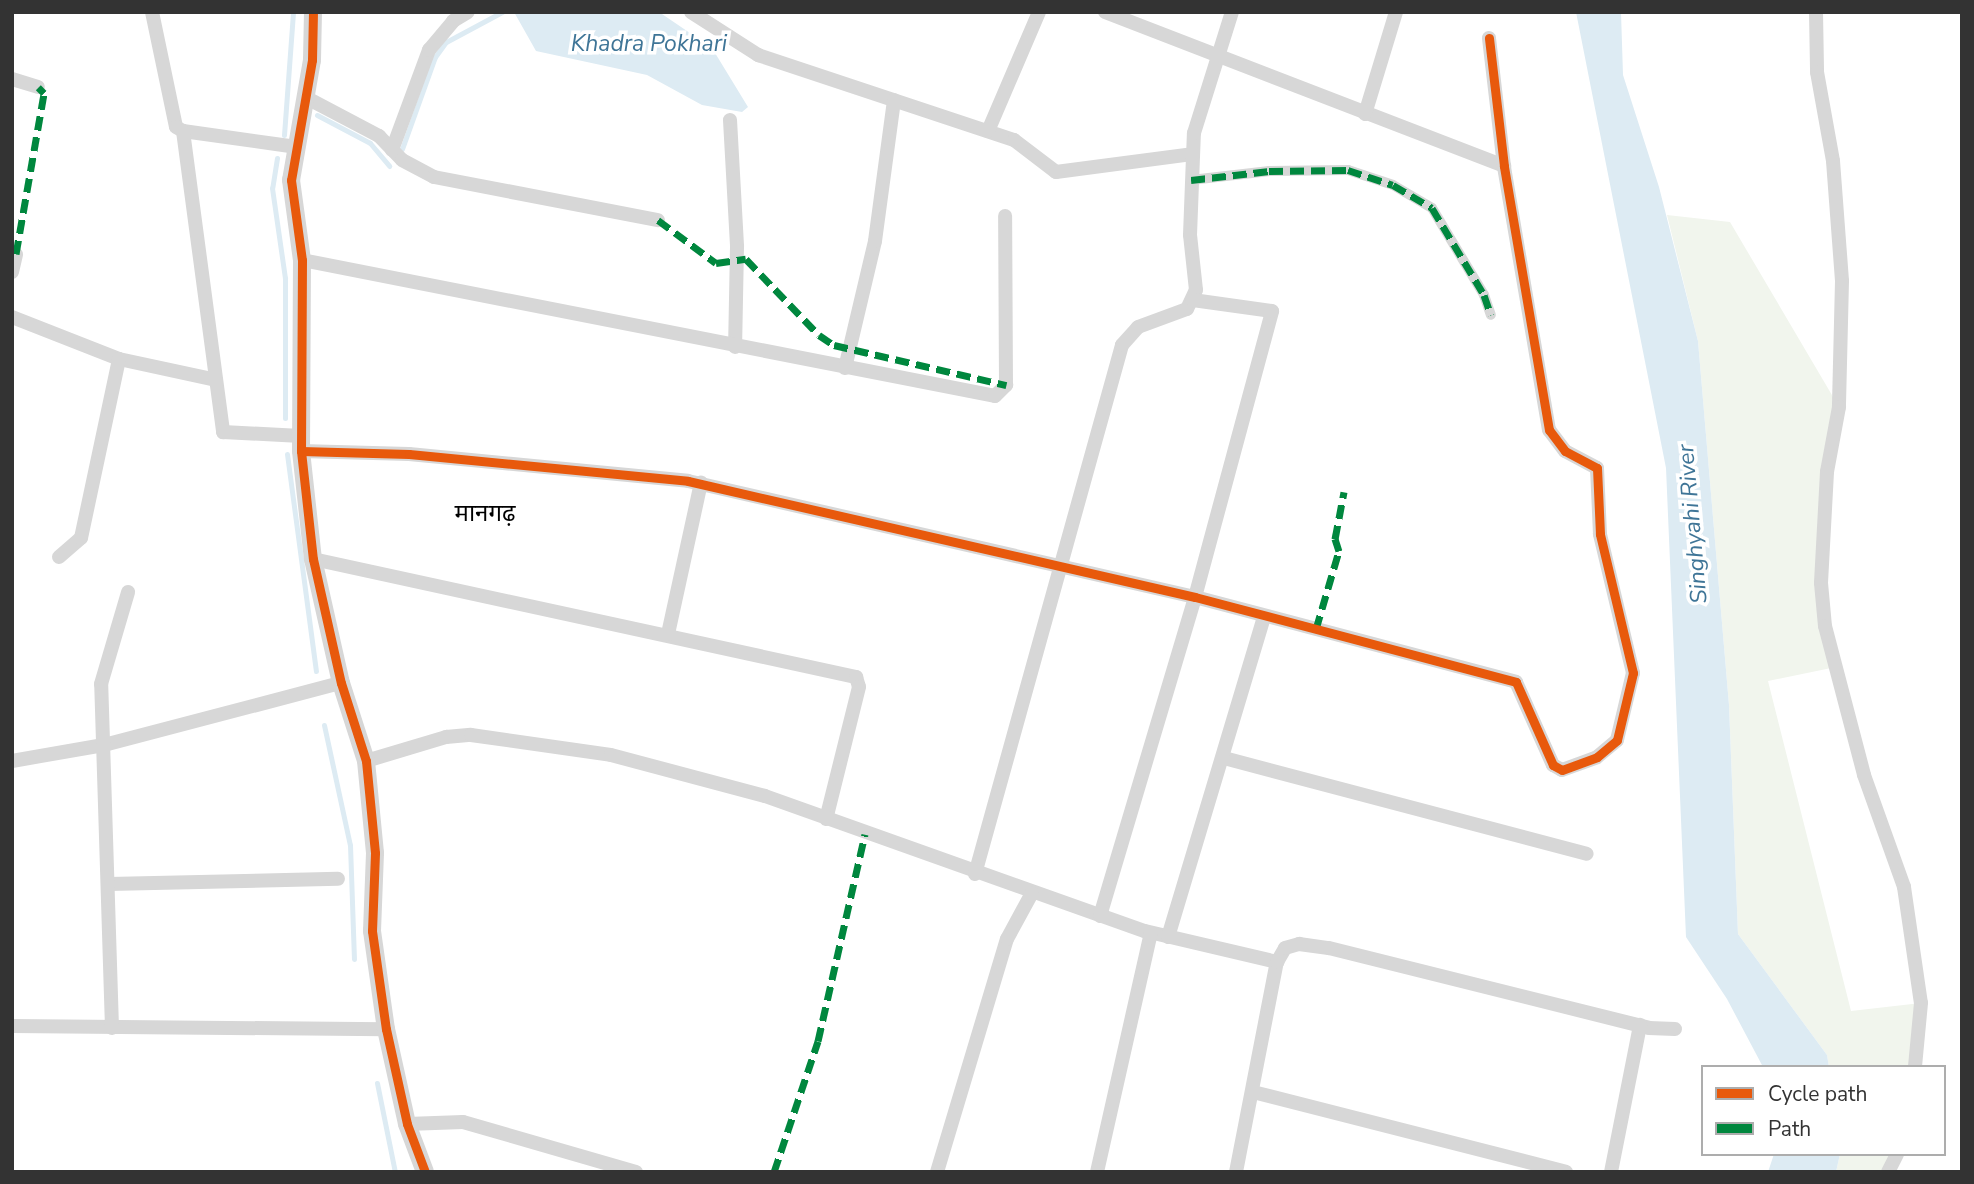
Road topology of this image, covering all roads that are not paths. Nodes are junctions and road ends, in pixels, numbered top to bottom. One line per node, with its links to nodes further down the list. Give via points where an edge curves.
1 (152, 12): 18 (street, via 163,52 170,117)
2 (313, 12): 14 (street)
3 (468, 12): 21 (street, via 453,21 429,50)
4 (691, 12): 15 (street, via 758,55)
5 (1039, 12): 19 (street)
6 (1105, 12): 11 (street)
7 (1232, 12): 11 (street)
8 (1816, 12): 66 (street, via 1816,72 1833,161 1842,281 1839,407 1827,472 1821,583 1825,626 1864,775 1903,887 1921,1003)
9 (1395, 13): 16 (street)
10 (1489, 38): 23 (street)
11 (1217, 57): 16 (street); 22 (street)
12 (12, 79): 13 (street)
13 (38, 87)
14 (305, 97): 20 (street); 21 (street, via 379,136)
15 (894, 100): 19 (street); 35 (street, via 875,241)
16 (1365, 114): 23 (street)
17 (730, 120): 33 (street, via 737,247)
18 (183, 131): 20 (street); 36 (street)
19 (988, 131): 22 (street, via 1014,140 1055,172)
20 (297, 147): 28 (street, via 291,180)
21 (392, 150): 26 (street, via 414,169 434,177)
22 (1192, 154): 24 (street)
23 (1504, 166): 44 (street, via 1549,430 1565,451 1597,468 1600,534 1633,673 1617,740 1597,757 1559,770 1516,682)
24 (1191, 180): 30 (street); 31 (street, via 1348,170 1393,185 1432,208 1484,295)
25 (1004, 216): 35 (street, via 1003,392 995,396)
26 (658, 220)
27 (16, 254): 29 (street)
28 (302, 260): 33 (street); 37 (street)
29 (12, 272)
30 (1193, 300): 41 (street, via 1187,309 1138,327 1122,345); 43 (street, via 1272,311)
31 (1491, 315)
32 (12, 317): 34 (street)
33 (735, 347): 35 (street)
34 (119, 359): 36 (street); 39 (street, via 81,538)
35 (845, 368)
36 (216, 380): 37 (street, via 223,432)
37 (301, 443): 38 (street); 40 (street)
38 (701, 483): 41 (street); 45 (street)
39 (59, 557)
40 (313, 559): 45 (street); 46 (street)
41 (1062, 566): 43 (street); 53 (street)
42 (128, 592): 47 (street, via 101,684)
43 (1195, 597): 44 (street); 57 (street)
44 (1264, 616): 48 (street)
45 (668, 634): 51 (street, via 858,679)
46 (341, 683): 47 (street); 50 (street)
47 (104, 745): 49 (street); 55 (street)
48 (1224, 758): 52 (street); 59 (street)
49 (12, 761)
50 (366, 761): 51 (street, via 446,737 471,735 611,755 765,796); 64 (street, via 375,853 372,931)
51 (826, 819): 53 (street)
52 (1587, 854)
53 (975, 874): 56 (street)
54 (338, 879): 55 (street)
55 (109, 884): 63 (street)
56 (1032, 893): 57 (street); 72 (street, via 1007,939)
57 (1100, 916): 58 (street)
58 (1151, 933): 59 (street); 73 (street)
59 (1168, 937): 60 (street)
60 (1277, 962): 62 (street, via 1285,948 1299,944 1329,948); 67 (street)
61 (12, 1026): 63 (street)
62 (1640, 1026): 65 (street); 76 (street)
63 (113, 1028): 64 (street)
64 (386, 1029): 68 (street)
65 (1675, 1029)
66 (1915, 1065)
67 (1253, 1092): 74 (street); 75 (street)
68 (407, 1124): 70 (street); 71 (street, via 463,1122)
69 (1896, 1156): 77 (street)
70 (425, 1172)
71 (636, 1172)
72 (937, 1172)
73 (1097, 1172)
74 (1236, 1172)
75 (1566, 1172)
76 (1611, 1172)
77 (1888, 1172)

